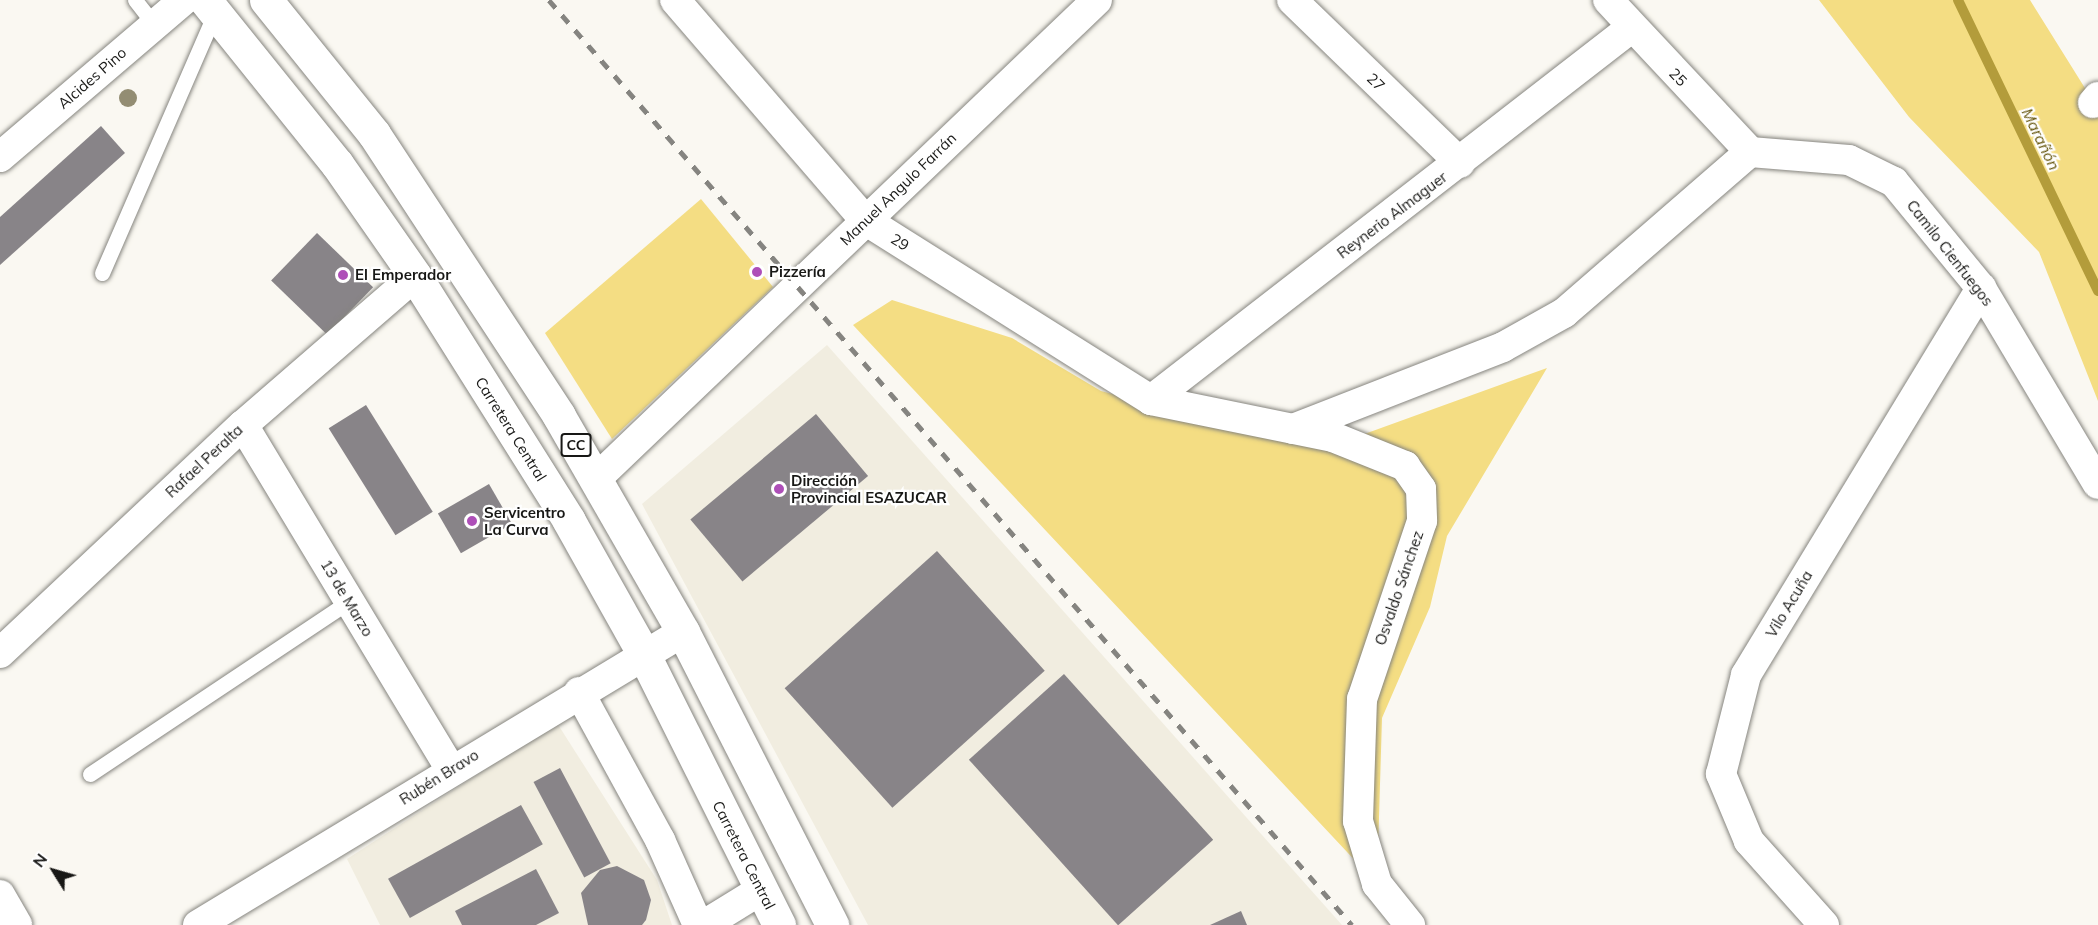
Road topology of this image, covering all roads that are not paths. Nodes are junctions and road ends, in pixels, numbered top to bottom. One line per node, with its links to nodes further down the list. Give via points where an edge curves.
1 (135, 0): 9 (lane)
2 (184, 0): 9 (street, Alcides Pino)
3 (266, 0): 21 (main road, CC, via 374,134)
4 (675, 0): 14 (street, 29)
5 (1097, 0): 14 (street, Manuel Angulo Farrán)
6 (1292, 0): 13 (street, 27)
7 (1608, 0): 10 (street, 25)
8 (210, 6): 15 (lane); 16 (main road, Carretera Central, via 337,164)
9 (154, 24): 12 (street, Alcides Pino)
10 (1630, 28): 11 (street, 25); 13 (street, Reynerio Almaguer)
11 (1750, 152): 17 (street, Camilo Cienfuegos, via 1849,160 1894,182); 20 (street, via 1564,313 1503,347)
12 (0, 157)
13 (1460, 164): 18 (street, Reynerio Almaguer)
14 (865, 220): 18 (street, 29); 21 (street, Manuel Angulo Farrán)
15 (102, 273)
16 (415, 276): 19 (street, Rafael Peralta); 26 (main road, Carretera Central, via 568,521)
17 (1981, 288): 22 (street, Camilo Cienfuegos); 39 (street, Vilo Acuña, via 1746,675 1721,774 1749,841)
18 (1151, 400): 20 (street, Osvaldo Sánchez)
19 (243, 425): 23 (street, 13 de Marzo); 25 (street, Rafael Peralta)
20 (1293, 429): 38 (street, Osvaldo Sánchez, via 1334,437 1405,466 1421,489 1422,521 1362,699 1358,821 1377,884)
21 (596, 479): 24 (main road, CC)
22 (2098, 484)
23 (349, 601): 28 (street, 13 de Marzo); 29 (lane)
24 (683, 632): 26 (street, Rubén Bravo); 37 (main road, CC)
25 (0, 653)
26 (643, 653): 27 (street, Rubén Bravo); 30 (main road, Carretera Central)
27 (579, 692): 28 (street, Rubén Bravo); 34 (street, via 660,840)
28 (451, 770): 33 (street, Rubén Bravo)
29 (90, 774)
30 (761, 890): 35 (street); 36 (main road, Carretera Central)
31 (0, 895): 32 (street)
32 (17, 925)
33 (198, 925)
34 (698, 925)
35 (704, 925)
36 (779, 925)
37 (832, 925)
38 (1410, 925)
39 (1824, 925)

